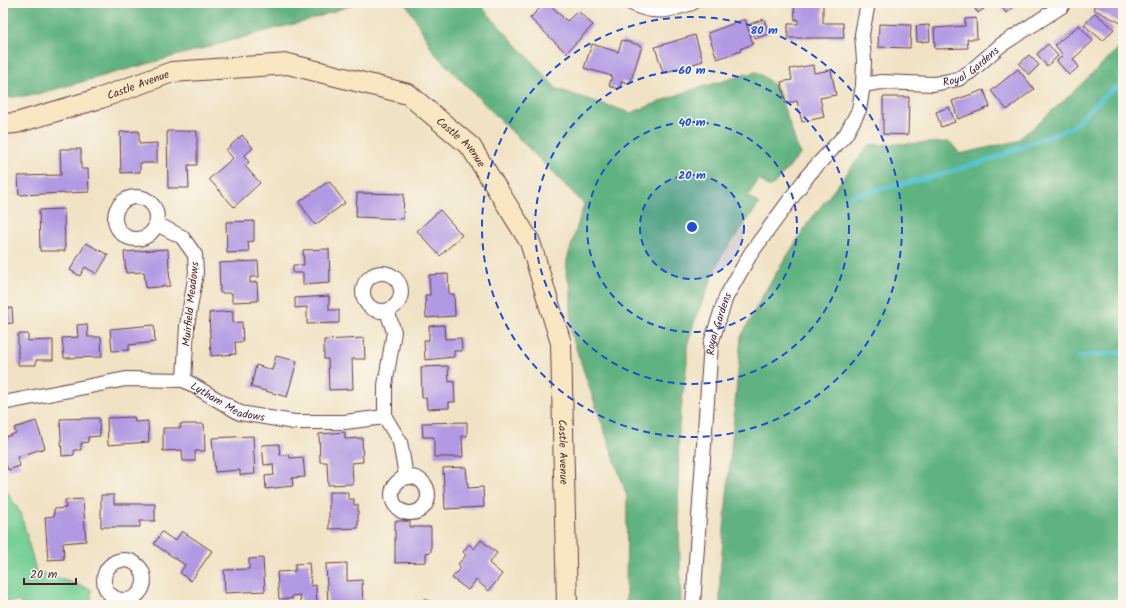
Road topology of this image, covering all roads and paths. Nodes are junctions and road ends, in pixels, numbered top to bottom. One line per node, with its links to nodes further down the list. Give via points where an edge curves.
1 (631, 3): 2 (street, via 644,10 670,11)
2 (692, 3)
3 (868, 3): 5 (street, Royal Gardens, via 862,34)
4 (1063, 3): 5 (street, Royal Gardens, via 1001,45 958,79 934,84 881,82)
5 (863, 85): 14 (street, Royal Gardens, via 859,110 846,134 809,174 750,253 726,297 711,343)
6 (3, 124): 13 (street, Castle Avenue, via 16,123 101,98 172,72 288,64 408,94 471,147 530,242 561,343)
7 (157, 224): 9 (street, Muirfield Meadows, via 182,237 195,255 196,273 187,326)
8 (387, 311): 11 (street, via 394,332 385,385)
9 (184, 380): 10 (street, Lytham Meadows, via 126,379); 11 (street, Lytham Meadows, via 240,413 294,422 345,422)
10 (3, 403)
11 (385, 417): 12 (street, via 400,442)
12 (406, 476)
13 (567, 605)
14 (693, 605)

